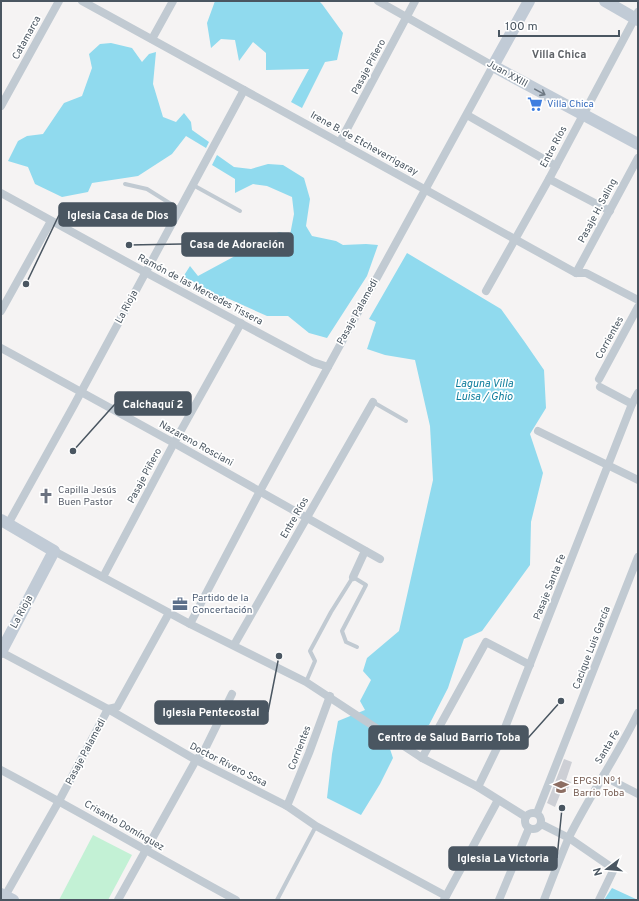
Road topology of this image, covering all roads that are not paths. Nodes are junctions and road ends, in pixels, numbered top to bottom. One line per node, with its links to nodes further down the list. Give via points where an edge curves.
1 (59, 1): 13 (street, Catamarca)
2 (82, 1): 10 (street, Irene B. de Etcheverrigaray)
3 (173, 1): 10 (street)
4 (378, 1): 8 (street, Juan XXIII)
5 (415, 1): 8 (street, Pasaje Piñero)
6 (529, 1): 11 (street, Pasaje Palamedi)
7 (605, 1): 9 (street)
8 (407, 17): 11 (street, Juan XXIII); 16 (street, Pasaje Piñero)
9 (637, 17): 15 (street, Entre Ríos)
10 (152, 39): 12 (street, Irene B. de Etcheverrigaray)
11 (494, 66): 14 (street, Pasaje Palamedi); 15 (street, Juan XXIII, one-way to 15)
12 (244, 90): 16 (street, Irene B. de Etcheverrigaray); 22 (street, La Rioja)
13 (1, 106)
14 (467, 115): 19 (street); 23 (street, Pasaje Palamedi)
15 (583, 115): 17 (street, Juan XXIII); 19 (street, Entre Ríos)
16 (340, 142): 23 (street, Irene B. de Etcheverrigaray)
17 (638, 144)
18 (638, 158): 27 (street, Pasaje H. Saling)
19 (556, 166): 20 (street, Entre Ríos)
20 (549, 179): 27 (street); 29 (street, Entre Ríos)
21 (125, 184): 25 (lane, via 146,189)
22 (193, 184): 25 (street, La Rioja); 26 (lane)
23 (426, 190): 29 (street, Irene B. de Etcheverrigaray); 38 (street, Pasaje Palamedi)
24 (1, 193): 28 (street, Ramón de las Mercedes Tissera)
25 (179, 209): 30 (street, La Rioja)
26 (240, 211)
27 (610, 211): 31 (street, Pasaje H. Saling)
28 (51, 221): 30 (street, Ramón de las Mercedes Tissera); 35 (street)
29 (514, 240): 31 (street, Irene B. de Etcheverrigaray); 32 (street, Entre Ríos)
30 (145, 272): 36 (street, Ramón de las Mercedes Tissera); 39 (street, La Rioja)
31 (576, 273): 33 (street, Irene B. de Etcheverrigaray, via 586,273)
32 (486, 291)
33 (638, 300)
34 (638, 308): 42 (street, Corrientes, via 599,383)
35 (1, 311)
36 (241, 323): 38 (street, Ramón de las Mercedes Tissera, via 313,362); 45 (street, Pasaje Piñero)
37 (1, 348): 39 (street, Nazareno Rosciani)
38 (328, 366): 48 (street, Pasaje Palamedi)
39 (81, 392): 45 (street, Nazareno Rosciani); 50 (street, La Rioja)
40 (638, 393): 42 (street, Pasaje Santa Fe)
41 (373, 402): 43 (lane); 49 (street, Entre Ríos)
42 (632, 404): 46 (street, Pasaje Santa Fe)
43 (406, 421)
44 (538, 431): 46 (street)
45 (174, 443): 48 (street, Nazareno Rosciani); 55 (street, Pasaje Piñero)
46 (609, 466): 47 (street); 62 (street, Pasaje Santa Fe)
47 (638, 480)
48 (260, 491): 49 (street, Nazareno Rosciani); 58 (street, Pasaje Palamedi)
49 (306, 517): 52 (street, Nazareno Rosciani); 59 (street, Entre Ríos)
50 (5, 522): 51 (street)
51 (54, 551): 55 (street); 61 (street, La Rioja)
52 (365, 551): 54 (street, Nazareno Rosciani); 56 (street)
53 (638, 557): 77 (street, Cacique Luis García)
54 (380, 559)
55 (103, 577): 57 (street)
56 (353, 577): 60 (lane, via 366,585 342,631 346,642); 63 (lane, via 310,650 315,661)
57 (169, 613): 58 (street); 66 (street, Pasaje Palamedi, via 117,707)
58 (190, 624): 59 (street)
59 (234, 645): 63 (street)
60 (357, 647)
61 (1, 652): 66 (street, Doctor Rivero Sosa)
62 (530, 665): 68 (street, via 486,642); 72 (street, Pasaje Santa Fe, via 498,748)
63 (306, 682): 65 (street)
64 (232, 694): 69 (street, via 204,751)
65 (330, 696): 68 (street); 76 (street, Corrientes)
66 (108, 709): 69 (street, Doctor Rivero Sosa); 75 (street, Pasaje Palamedi)
67 (637, 718): 71 (street, Santa Fe)
68 (422, 758): 72 (street)
69 (196, 760): 76 (street, Doctor Rivero Sosa); 83 (street)
70 (2, 773): 75 (street, Crisanto Domínguez)
71 (603, 776): 73 (street); 82 (street, Santa Fe)
72 (478, 787): 74 (street)
73 (638, 794)
74 (498, 800): 78 (street); 85 (street)
75 (59, 801): 83 (street, Crisanto Domínguez); 84 (street, Pasaje Palamedi)
76 (287, 806): 80 (street, Doctor Rivero Sosa)
77 (537, 813): 78 (street, via 533,812); 79 (street, via 541,818)
78 (526, 817): 81 (street, via 526,825)
79 (541, 824): 81 (street, via 534,829); 82 (street)
80 (316, 826): 85 (street, Doctor Rivero Sosa); 88 (lane)
81 (529, 828): 89 (street)
82 (569, 838): 90 (street, Santa Fe); 91 (street, via 614,869)
83 (145, 850): 86 (street); 87 (street, Crisanto Domínguez)
84 (6, 896)
85 (445, 898)
86 (118, 900)
87 (236, 900)
88 (277, 900)
89 (499, 900)
90 (544, 900)
91 (600, 900)

